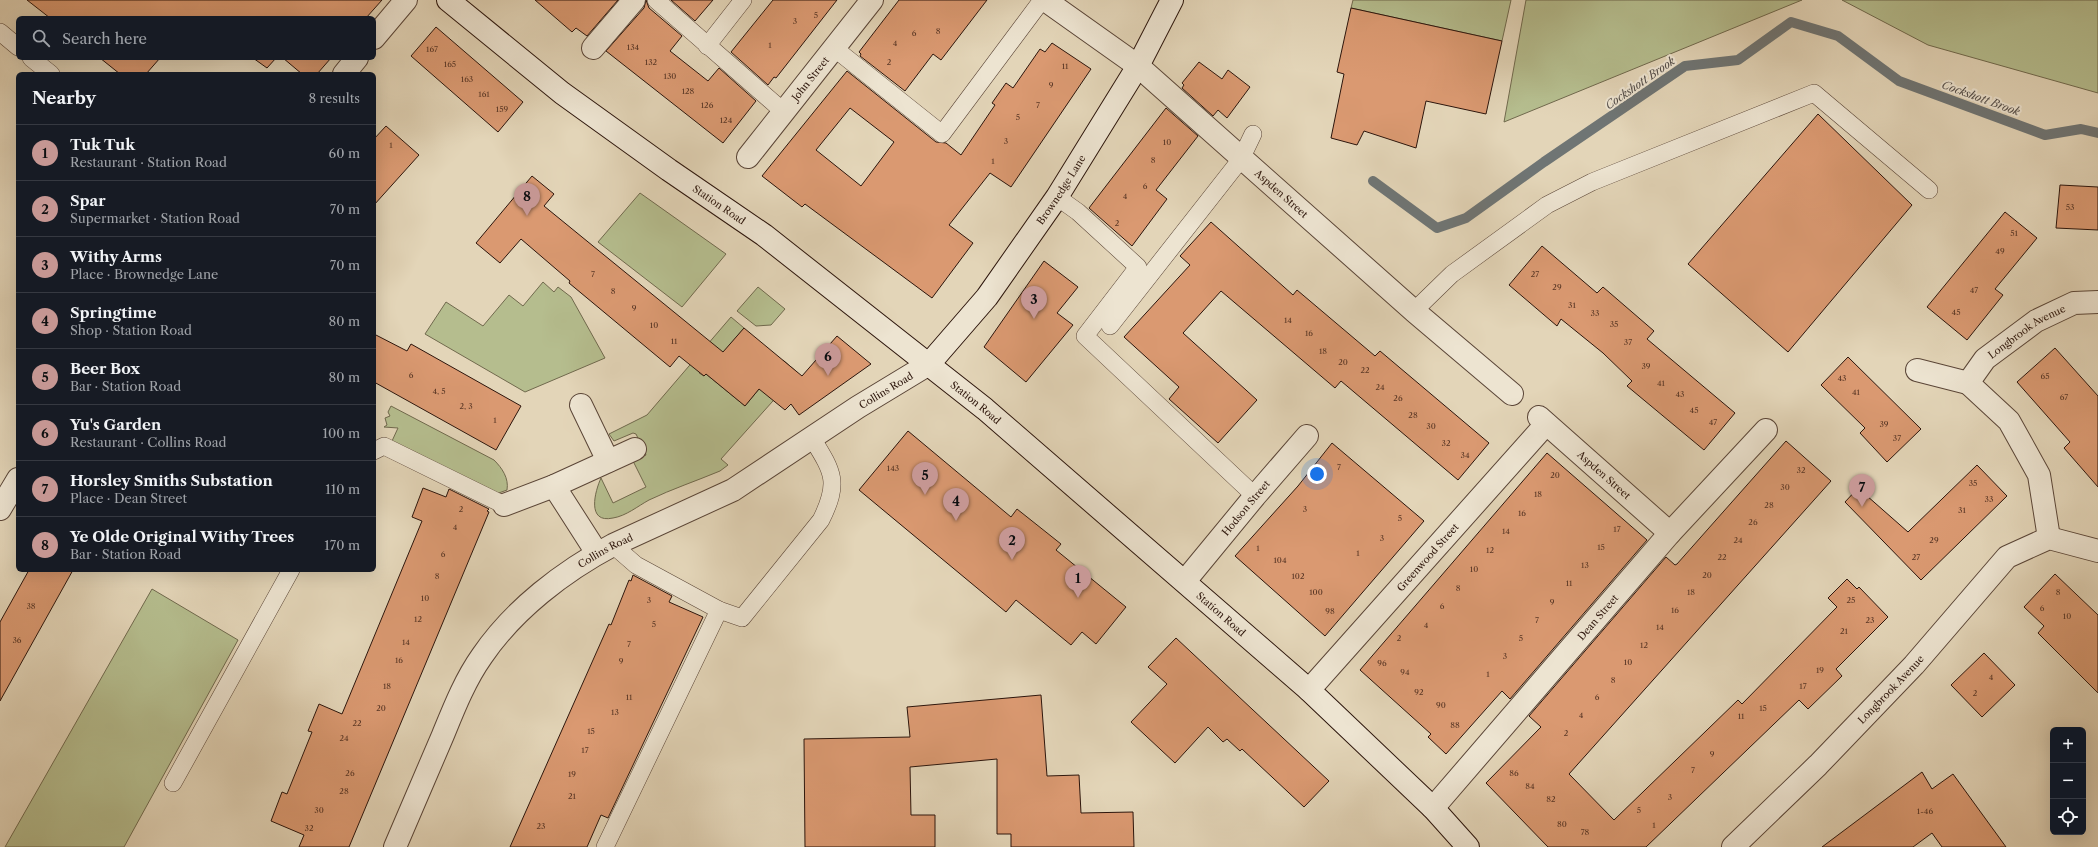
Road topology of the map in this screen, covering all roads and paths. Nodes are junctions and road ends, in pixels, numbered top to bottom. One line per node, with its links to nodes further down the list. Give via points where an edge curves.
1 (406, 0): 10 (street)
2 (448, 0): 29 (street, Station Road, via 562,93 764,235)
3 (634, 0): 13 (street)
4 (656, 0): 12 (lane)
5 (743, 0): 12 (lane)
6 (872, 0): 14 (street, John Street)
7 (1043, 0): 14 (lane, via 942,134); 17 (street, Aspden Street)
8 (1172, 0): 17 (street, Brownedge Lane)
9 (0, 33): 11 (lane)
10 (376, 36)
11 (16, 45)
12 (707, 46): 20 (lane)
13 (593, 48)
14 (834, 48): 20 (street, John Street)
15 (34, 60): 18 (lane)
16 (355, 60): 19 (street)
17 (1138, 66): 23 (street, Aspden Street); 25 (street, Brownedge Lane)
18 (48, 72)
19 (346, 72)
20 (784, 112): 22 (street, John Street)
21 (1252, 134): 23 (lane)
22 (748, 157)
23 (1241, 159): 27 (street, Aspden Street); 28 (lane)
24 (1929, 190): 27 (lane, via 1814,93 1592,182 1547,205 1452,274)
25 (1057, 197): 29 (street, Brownedge Lane, via 987,297); 43 (lane, via 1078,212 1138,267 1085,336)
26 (2098, 302): 31 (street, Longbrook Avenue, via 2074,303 2036,321 1985,359)
27 (1414, 311): 32 (street, Aspden Street)
28 (1110, 326)
29 (929, 364): 37 (street, Collins Road); 51 (street, Station Road)
30 (1917, 370): 31 (street)
31 (1968, 383): 47 (street, via 2009,421 2039,475)
32 (1512, 394)
33 (581, 405): 40 (street)
34 (1542, 420): 46 (street, Aspden Street); 53 (street, Greenwood Street)
35 (1766, 430): 46 (street, Dean Street)
36 (1307, 436): 43 (street, Hodson Street)
37 (812, 438): 48 (street, Collins Road, via 734,490); 52 (lane, via 828,464 833,482 830,502 821,520 742,618)
38 (635, 449): 40 (street)
39 (376, 450): 44 (lane, via 384,446)
40 (608, 461): 42 (street)
41 (16, 482): 45 (street)
42 (554, 486): 44 (street); 48 (street)
43 (1255, 496): 51 (street, Hodson Street)
44 (504, 505)
45 (0, 509)
46 (1670, 533): 55 (street, Dean Street)
47 (2049, 538): 49 (street); 56 (street, Longbrook Avenue, via 2007,557 1914,665)
48 (605, 549): 52 (lane); 57 (street, Collins Road, via 544,591 504,628 481,656 461,692)
49 (2098, 551)
50 (290, 572): 54 (lane)
51 (1185, 581): 53 (street, Station Road)
52 (719, 610): 58 (lane)
53 (1309, 690): 55 (street, Station Road)
54 (173, 783)
55 (1433, 808): 59 (street, Station Road)
56 (1740, 845)
57 (395, 847)
58 (605, 847)
59 (1468, 847)

